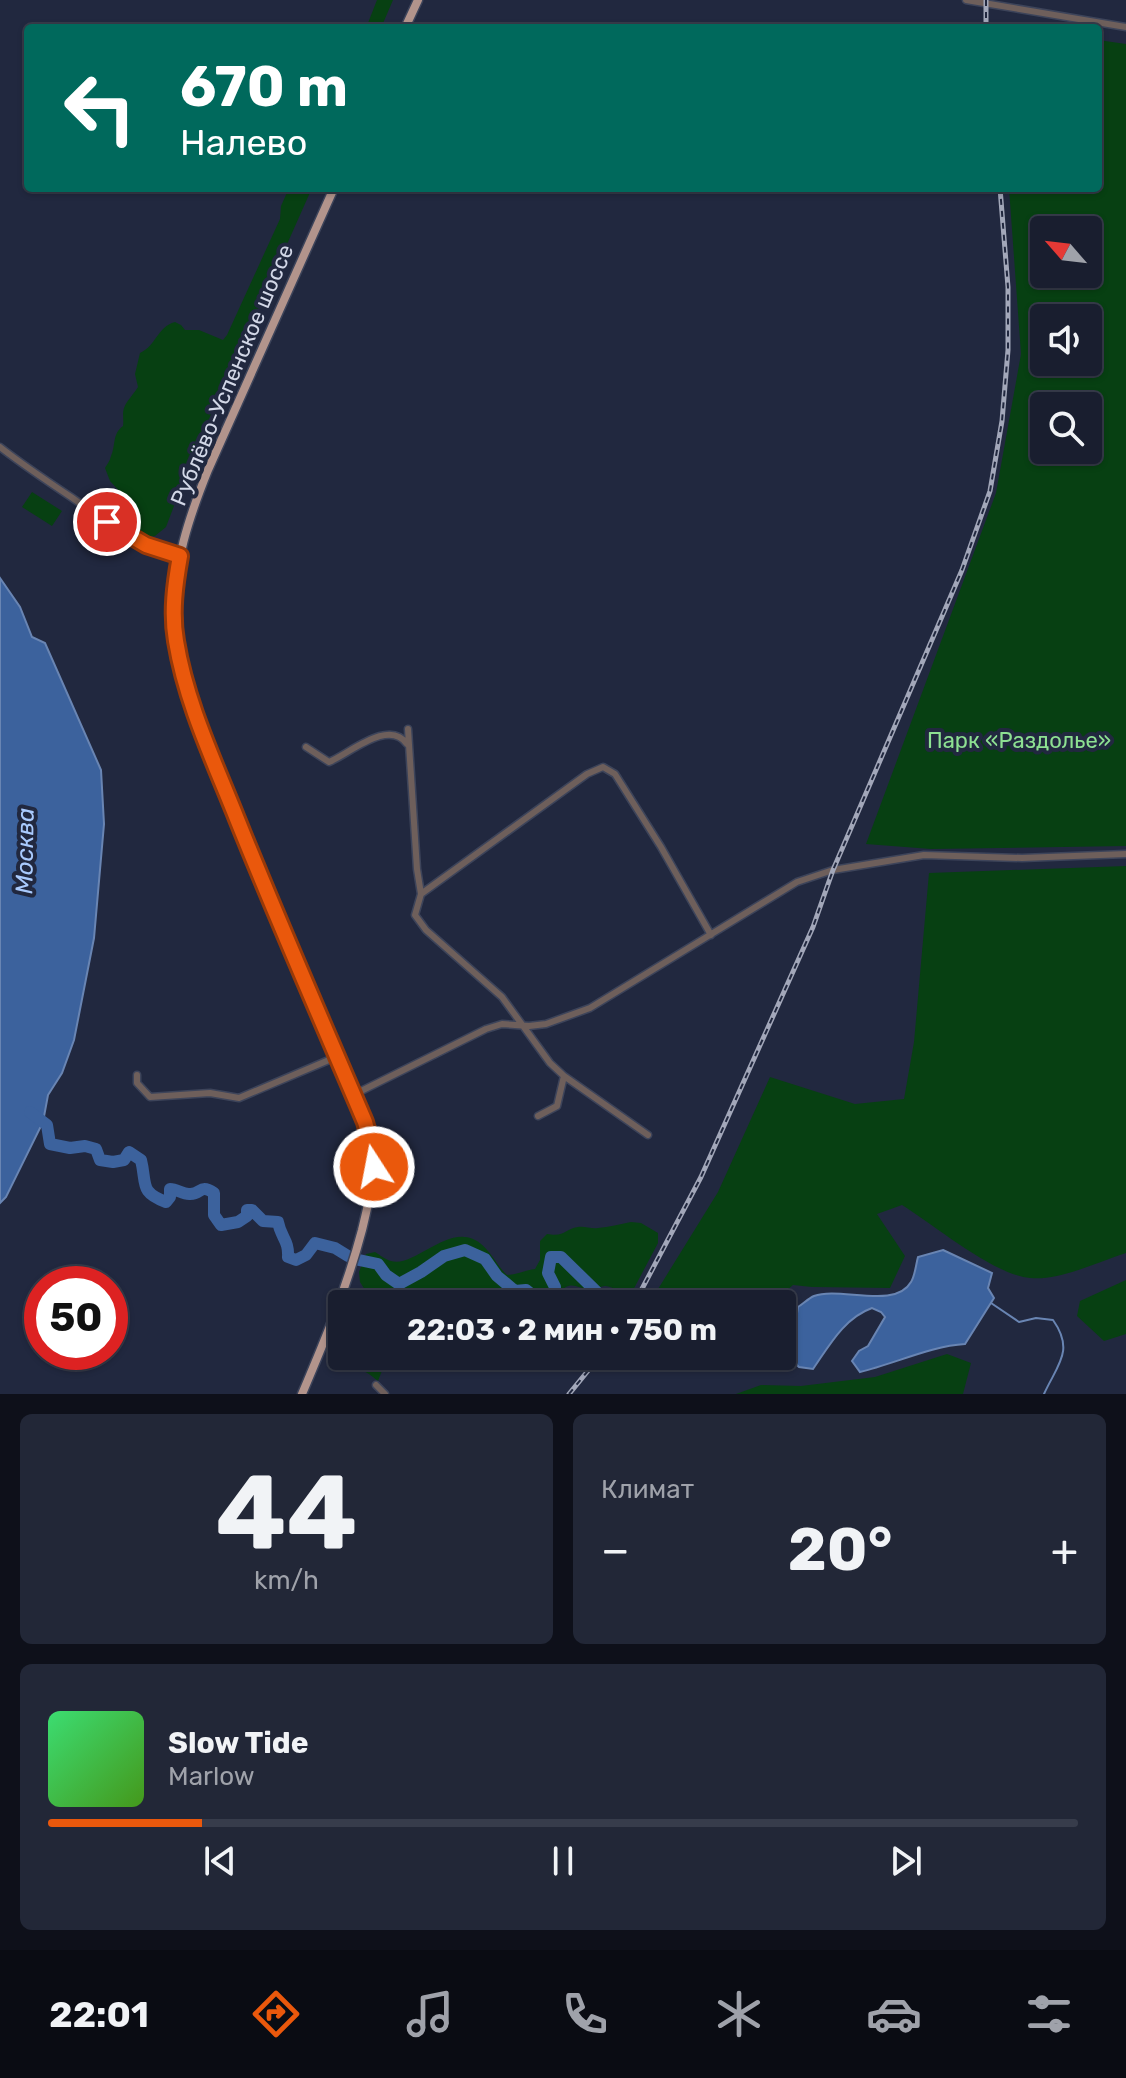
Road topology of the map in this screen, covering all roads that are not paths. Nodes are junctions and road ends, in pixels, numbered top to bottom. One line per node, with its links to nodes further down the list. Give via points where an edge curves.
1 (418, 0): 3 (main road)
2 (966, 0): 4 (street)
3 (407, 24)
4 (1126, 27)
5 (332, 192): 7 (main road, Рублёво-Успенское шоссе, via 208,470)
6 (0, 447): 7 (street, via 128,535)
7 (180, 556): 15 (main road, Рублёво-Успенское шоссе, via 175,638 188,691)
8 (408, 729): 10 (street)
9 (306, 747): 10 (street, via 329,762 365,741 392,734)
10 (409, 747): 12 (street)
11 (1126, 854): 13 (street, via 924,855 833,870 797,882)
12 (421, 894): 13 (street, via 603,767 615,774); 14 (street, via 415,915 426,930 502,997)
13 (711, 935): 14 (street, via 590,1008 546,1024)
14 (524, 1025): 17 (street); 18 (street, via 486,1029)
15 (336, 1057): 16 (street, via 239,1098 210,1093 150,1097 137,1083); 18 (main road, Рублёво-Успенское шоссе)
16 (137, 1075)
17 (564, 1076): 19 (street, via 557,1106); 20 (street)
18 (353, 1095): 22 (main road, Рублёво-Успенское шоссе, via 371,1144 373,1176 345,1291)
19 (538, 1116)
20 (648, 1135)
21 (376, 1385): 23 (street)
22 (302, 1394)
23 (385, 1394)

